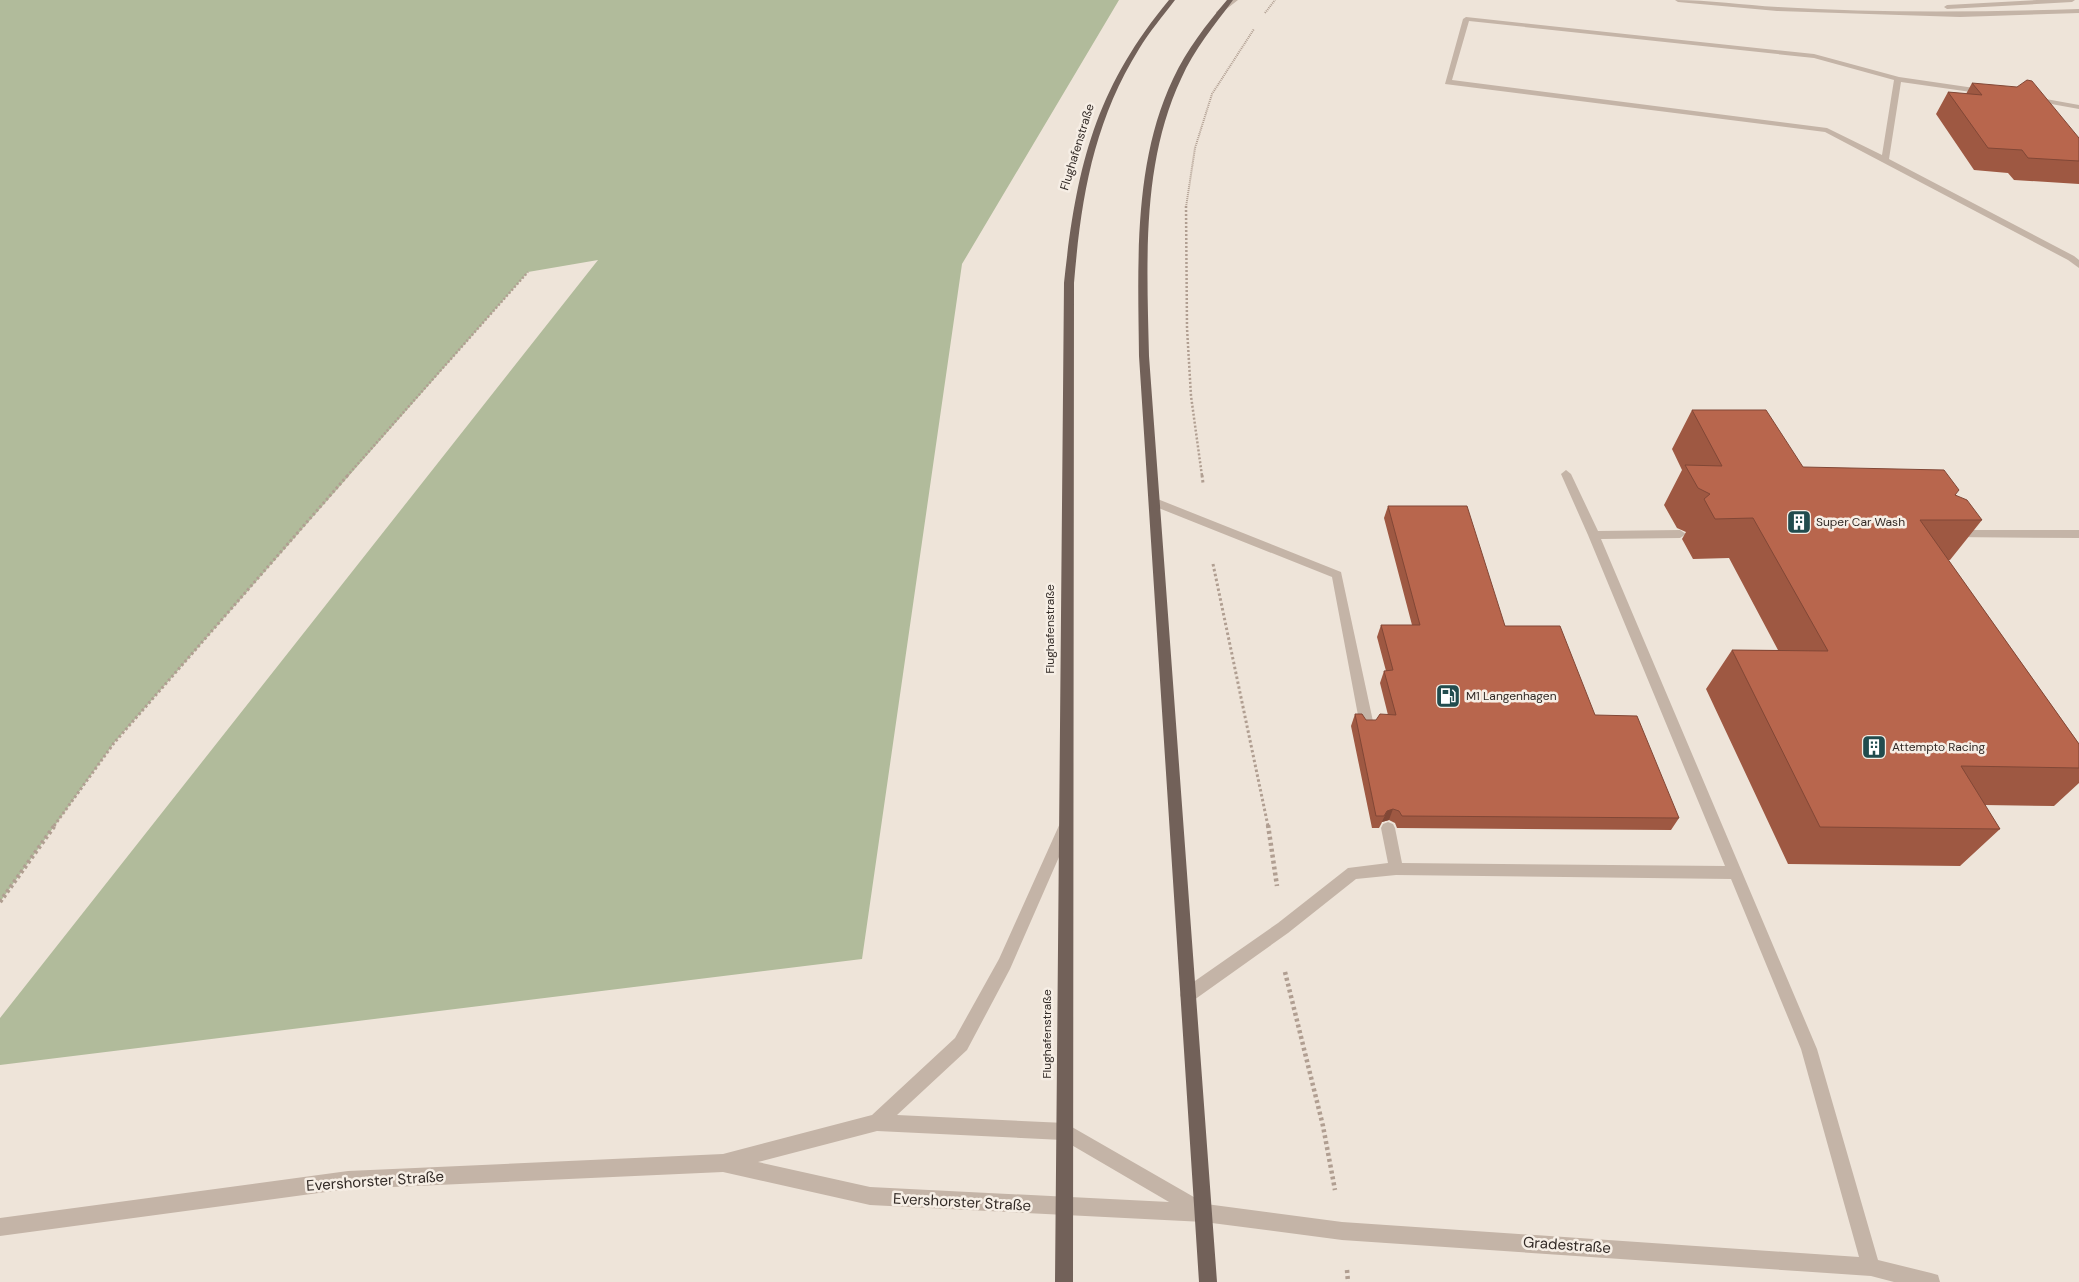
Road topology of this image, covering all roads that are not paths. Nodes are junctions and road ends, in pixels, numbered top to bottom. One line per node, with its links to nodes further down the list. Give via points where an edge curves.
1 (1172, 0): 22 (main road, Flughafenstraße, via 1132,54 1112,94 1085,173 1075,222 1069,283 1068,357)
2 (1230, 0): 8 (main road)
3 (1235, 0): 8 (street)
4 (1678, 0): 6 (street, via 1776,9)
5 (2072, 0): 6 (street)
6 (1897, 11): 7 (street, via 1960,15)
7 (2079, 11)
8 (1216, 15): 16 (main road, via 1184,61 1170,92 1156,133 1149,181 1144,230 1144,356)
9 (1898, 80): 10 (street); 13 (street); 13 (street, via 1814,56 1466,19 1448,82 1827,130)
10 (1994, 93)
11 (2023, 97): 12 (street)
12 (2079, 107)
13 (1885, 159): 14 (street)
14 (2079, 265)
15 (1566, 474): 20 (street)
16 (1155, 502): 21 (street, via 1337,575); 26 (main road)
17 (1680, 534): 20 (street)
18 (1942, 534): 19 (street)
19 (2079, 534)
20 (1594, 535): 25 (street)
21 (1367, 726)
22 (1067, 823): 27 (street, via 1005,964 961,1044); 28 (main road, Flughafenstraße)
23 (1388, 828): 24 (street)
24 (1396, 869): 25 (street); 26 (street, via 1353,874)
25 (1736, 873): 33 (street, via 1809,1049)
26 (1188, 996): 31 (main road)
27 (877, 1122): 28 (street); 29 (street, Evershorster Straße)
28 (1065, 1132): 30 (main road, Flughafenstraße); 31 (street)
29 (724, 1163): 30 (street, Evershorster Straße, via 870,1196); 32 (street, Evershorster Straße, via 348,1180)
30 (1065, 1207): 31 (street, Evershorster Straße); 34 (main road, Flughafenstraße)
31 (1204, 1213): 33 (street, Gradestraße, via 1342,1231); 35 (main road)
32 (0, 1228)
33 (1870, 1267): 36 (street, Gradestraße)
34 (1064, 1282)
35 (1208, 1282)
36 (1931, 1282)

